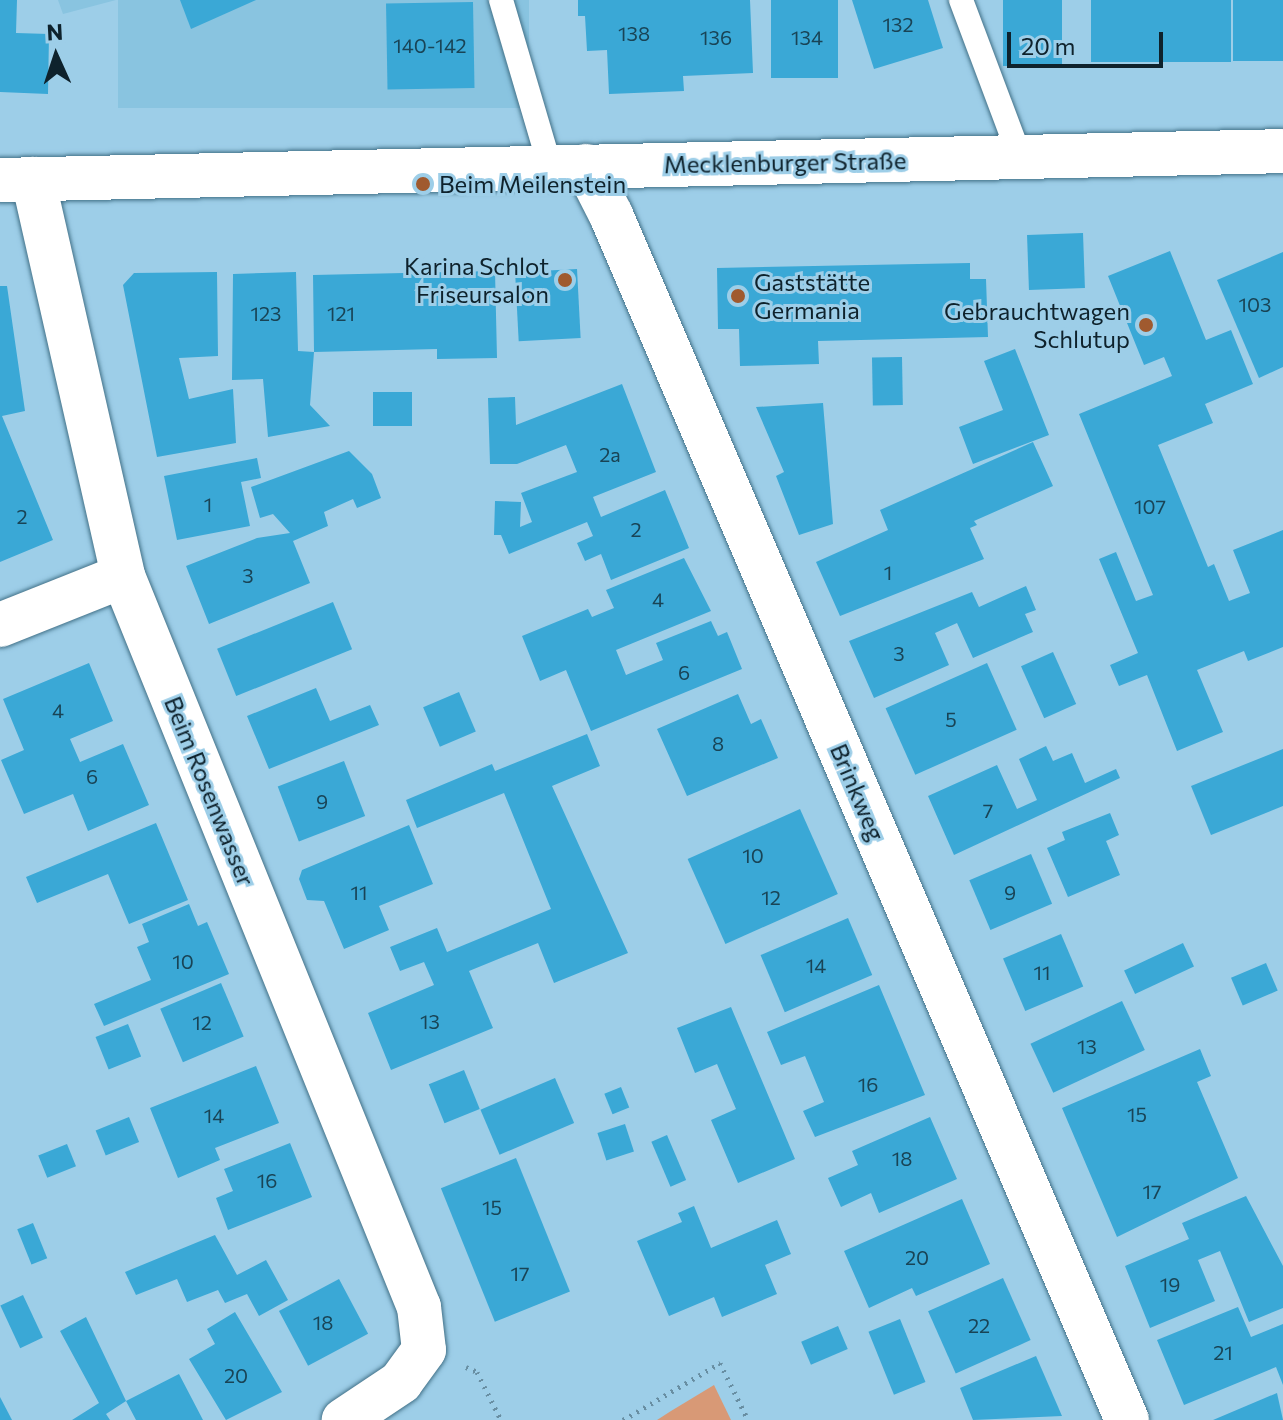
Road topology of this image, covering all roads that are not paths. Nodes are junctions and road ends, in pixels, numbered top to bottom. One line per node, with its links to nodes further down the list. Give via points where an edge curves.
1 (501, 0): 5 (lane)
2 (961, 0): 4 (lane)
3 (1283, 151): 4 (street, Mecklenburger Straße)
4 (1020, 157): 5 (street, Mecklenburger Straße)
5 (568, 167): 6 (street, Mecklenburger Straße); 10 (street, Brinkweg, via 611,215)
6 (16, 179): 7 (street, Beim Rosenwasser)
7 (123, 576): 8 (street); 9 (street, Beim Rosenwasser, via 419,1307 413,1366)
8 (0, 625)
9 (344, 1420)
10 (1127, 1420)

